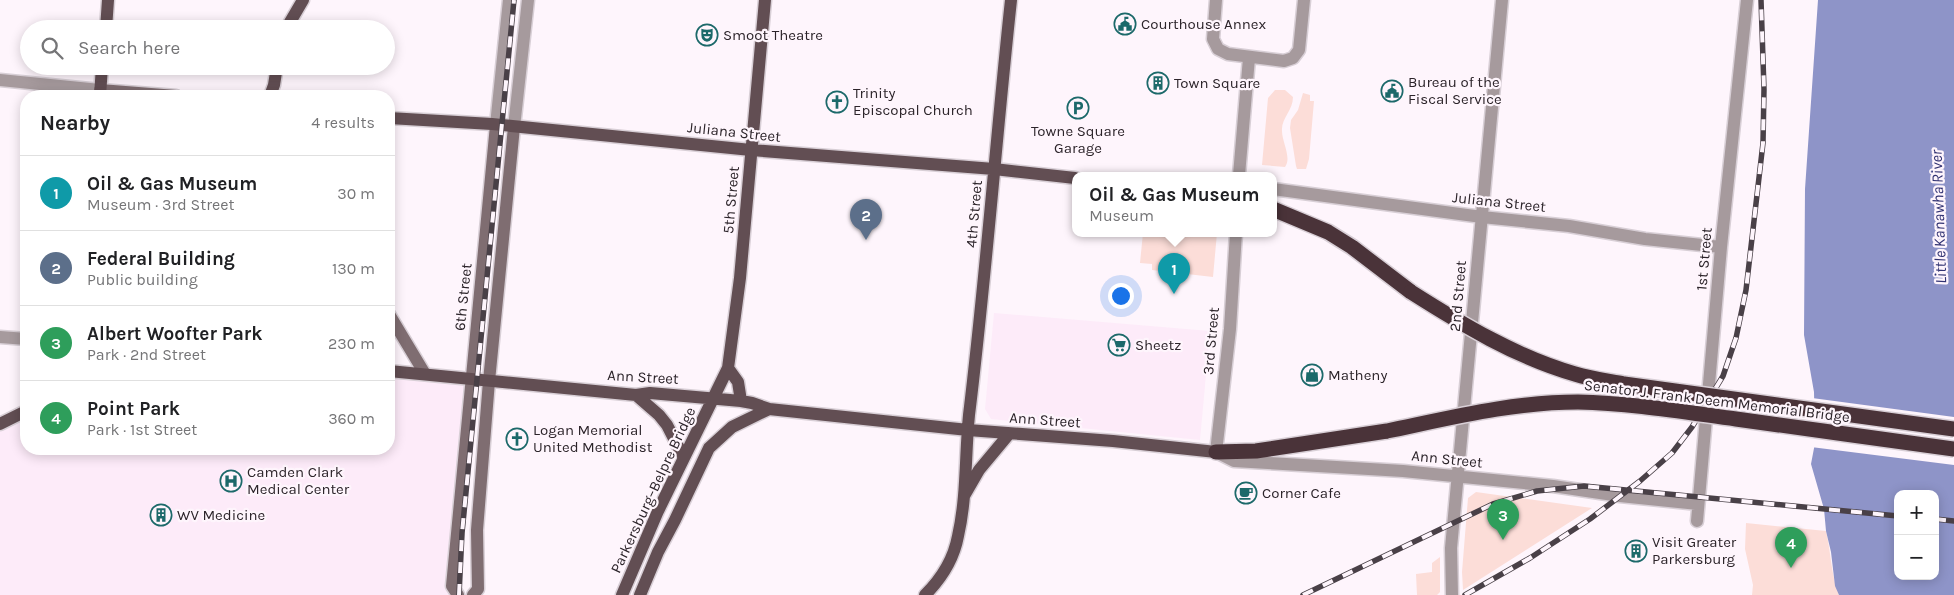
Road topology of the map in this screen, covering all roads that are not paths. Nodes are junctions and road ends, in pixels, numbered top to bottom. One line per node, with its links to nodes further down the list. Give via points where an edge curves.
1 (108, 0): 11 (main road)
2 (303, 0): 12 (main road)
3 (509, 0): 21 (street, 6th Street)
4 (528, 0): 22 (street)
5 (765, 0): 23 (main road, 5th Street)
6 (1011, 0): 24 (main road, 4th Street)
7 (1216, 0): 13 (street, via 1213,39 1218,49)
8 (1304, 0): 13 (street, via 1299,50 1293,58 1284,61)
9 (1502, 0): 29 (street, 2nd Street)
10 (1747, 0): 31 (street, 1st Street)
11 (107, 20)
12 (291, 20)
13 (1249, 58): 25 (street)
14 (101, 75): 18 (main road)
15 (276, 75): 19 (main road)
16 (0, 80): 17 (street)
17 (77, 90)
18 (100, 90)
19 (272, 90)
20 (395, 118): 21 (main road, Juliana Street)
21 (496, 125): 22 (main road, Juliana Street); 38 (street, 6th Street)
22 (514, 127): 23 (main road, Juliana Street); 39 (street)
23 (751, 150): 24 (main road, Juliana Street); 35 (main road, 5th Street)
24 (994, 169): 26 (main road, Juliana Street); 47 (main road, 4th Street)
25 (1239, 172)
26 (1072, 178)
27 (1277, 190): 29 (street, Juliana Street)
28 (1277, 211): 46 (highway, Senator J. Frank Deem Memorial Bridge, bridge, via 1328,232 1411,292 1480,334 1576,374 1624,384)
29 (1482, 217): 31 (street, Juliana Street); 52 (street, 2nd Street)
30 (1236, 237): 50 (street, 3rd Street)
31 (1721, 247): 54 (street, 1st Street)
32 (395, 324): 37 (street)
33 (0, 337): 34 (street)
34 (20, 339)
35 (728, 368): 41 (main road, 5th Street); 42 (main road, via 738,382)
36 (395, 371): 37 (main road, Ann Street)
37 (425, 374): 38 (main road, Ann Street)
38 (471, 379): 39 (main road, Ann Street); 56 (street, 6th Street, via 452,586)
39 (489, 381): 40 (main road, Ann Street); 57 (street, via 477,530 478,589)
40 (636, 395): 41 (main road, Ann Street, via 650,393); 51 (main road, via 663,420)
41 (712, 398): 42 (main road, Ann Street); 51 (main road, Parkersburg–Belpre Bridge)
42 (741, 401): 43 (main road, Ann Street)
43 (769, 409): 47 (main road, Ann Street); 59 (main road, Parkersburg–Belpre Bridge, via 732,427 709,448)
44 (20, 414): 45 (main road)
45 (0, 424)
46 (1954, 428)
47 (968, 430): 48 (main road, Ann Street); 53 (main road, 4th Street)
48 (1010, 434): 50 (main road, Ann Street); 53 (main road, via 980,470)
49 (1954, 449): 50 (highway, Senator J. Frank Deem Memorial Bridge, bridge, via 1712,416 1577,402 1484,411 1387,432 1256,451)
50 (1216, 452): 52 (street, Ann Street, via 1234,461)
51 (684, 458): 58 (main road, Parkersburg–Belpre Bridge)
52 (1458, 477): 54 (street, Ann Street); 61 (street, 2nd Street, via 1451,548)
53 (963, 498): 60 (main road, 4th Street, via 952,555)
54 (1698, 504): 55 (street, 1st Street)
55 (1697, 521)
56 (458, 595)
57 (473, 595)
58 (622, 595)
59 (640, 595)
60 (925, 595)
61 (1452, 595)

